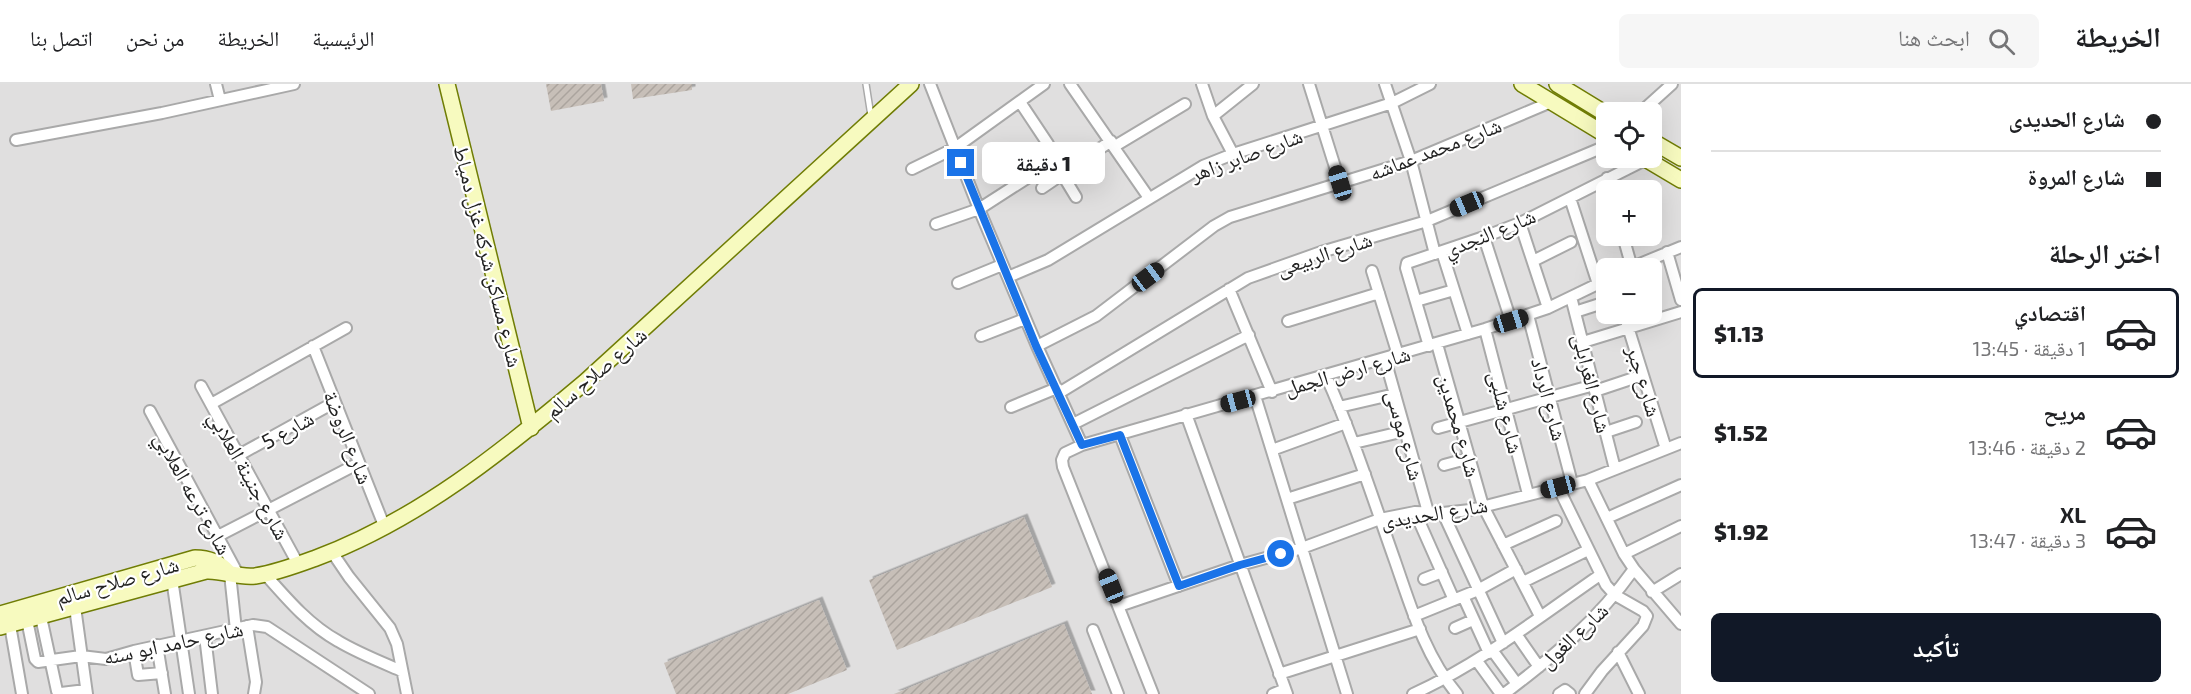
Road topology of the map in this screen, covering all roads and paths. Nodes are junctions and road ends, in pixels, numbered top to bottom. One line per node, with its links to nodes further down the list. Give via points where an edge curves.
1 (216, 84): 17 (street)
2 (294, 84): 17 (street)
3 (447, 84): 113 (street, شارع مساكن شركه غزل دمياط)
4 (866, 84): 25 (lane)
5 (911, 84): 25 (street, شارع صلاح سالم)
6 (930, 84): 32 (street)
7 (1044, 84): 18 (street)
8 (1070, 84): 30 (street)
9 (1202, 84): 24 (street)
10 (1253, 84): 24 (street)
11 (1308, 84): 26 (street)
12 (1385, 84): 22 (street)
13 (1431, 84): 22 (street, شارع صابر زاهر)
14 (1522, 84): 19 (street)
15 (1557, 84): 23 (street)
16 (1672, 84): 20 (street)
17 (220, 100): 28 (street)
18 (1020, 102): 29 (street); 32 (street)
19 (1551, 102): 27 (street); 36 (street, شارع محمد عماشه)
20 (1652, 102)
21 (1185, 104): 30 (street)
22 (1392, 104): 26 (street, شارع صابر زاهر); 36 (street)
23 (1596, 108)
24 (1213, 116): 34 (street)
25 (872, 120): 113 (street, شارع صلاح سالم)
26 (1322, 126): 34 (street, شارع صابر زاهر); 44 (street)
27 (1596, 126)
28 (16, 140)
29 (1048, 144)
30 (1113, 144): 41 (street); 47 (street)
31 (1662, 147): 35 (street)
32 (955, 148): 39 (street); 49 (street)
33 (1596, 150): 50 (street, شارع الربيعى)
34 (1233, 154): 47 (street, شارع صابر زاهر, via 1203,166)
35 (1681, 158)
36 (1411, 161): 44 (street, شارع محمد عماشه); 50 (street)
37 (1626, 168): 42 (street, شارع النجدي)
38 (1662, 168): 43 (street)
39 (912, 169)
40 (1035, 173): 49 (street)
41 (1062, 174): 45 (street); 46 (street)
42 (1607, 178): 48 (street, شارع النجدي)
43 (1681, 180)
44 (1340, 183): 90 (street, شارع محمد عماشه, via 1230,217 1096,316)
45 (1042, 188)
46 (1076, 197)
47 (1149, 198): 63 (street, شارع صابر زاهر, via 1048,260)
48 (1570, 198): 51 (street, شارع النجدي); 61 (street)
49 (979, 209): 52 (street); 60 (street)
50 (1427, 221): 57 (street); 66 (street, شارع الربيعى, via 1321,252 1248,278)
51 (1520, 222): 53 (street, شارع النجدي); 59 (street)
52 (936, 224)
53 (1484, 237): 57 (street, شارع النجدي); 79 (street)
54 (1571, 242): 59 (street)
55 (1681, 247): 56 (street)
56 (1667, 252): 58 (street); 70 (street)
57 (1438, 253): 67 (street); 71 (street, شارع النجدي, via 1406,265)
58 (1654, 258)
59 (1533, 261): 73 (street)
60 (1002, 265): 63 (street); 64 (street)
61 (1596, 266)
62 (1372, 271): 68 (street)
63 (1008, 277): 77 (street)
64 (958, 283)
65 (1596, 285): 69 (street, شارع ارض الجمل)
66 (1229, 289): 85 (street); 97 (street, شارع الربيعى)
67 (1454, 290): 71 (street); 84 (street)
68 (1379, 293): 78 (street); 91 (street)
69 (1571, 297): 73 (street, شارع ارض الجمل); 74 (street, شارع الغرابلى)
70 (1681, 300)
71 (1416, 302): 88 (street, شارع النجدي)
72 (1596, 305): 74 (street)
73 (1548, 308): 76 (street, شارع ارض الجمل)
74 (1575, 312): 87 (street, شارع الغرابلى)
75 (1681, 312): 82 (street)
76 (1528, 315): 79 (street, شارع ارض الجمل); 101 (street, شارع الرداد)
77 (1025, 319): 86 (street); 90 (street)
78 (1288, 321)
79 (1511, 321): 83 (street, شارع ارض الجمل)
80 (1628, 324): 82 (street, شارع جبر)
81 (346, 328): 89 (street)
82 (1629, 328): 87 (street); 93 (street, شارع جبر)
83 (1485, 329): 84 (street, شارع ارض الجمل); 106 (street, شارع شلبى)
84 (1468, 334): 88 (street, شارع ارض الجمل)
85 (1249, 335): 98 (street); 112 (street)
86 (981, 336)
87 (1583, 342): 96 (street, شارع الغرابلى)
88 (1433, 345): 91 (street, شارع ارض الجمل); 109 (street, شارع محمدين)
89 (313, 346): 102 (street, شارع الروضة); 103 (street)
90 (1036, 346): 97 (street)
91 (1398, 355): 92 (street, شارع ارض الجمل)
92 (1385, 359): 94 (street, شارع ارض الجمل); 99 (street, شارع موسى)
93 (1643, 375): 96 (street); 121 (street, شارع جبر)
94 (1326, 376): 98 (street, شارع ارض الجمل); 105 (street)
95 (201, 386): 103 (street, شارع جنينة العلابي)
96 (1595, 388): 101 (street); 116 (street, شارع الغرابلى)
97 (1058, 391): 104 (street, شارع الربيعى); 112 (street)
98 (1272, 392): 100 (street, شارع ارض الجمل)
99 (1395, 394): 105 (street); 115 (street, شارع موسى)
100 (1256, 396): 108 (street, شارع ارض الجمل); 122 (street)
101 (1550, 397): 106 (street); 130 (street, شارع الرداد)
102 (335, 402): 123 (street, شارع 5); 125 (street, شارع الروضة)
103 (211, 404): 123 (street, شارع جنينة العلابي)
104 (1011, 407)
105 (1340, 407): 111 (street)
106 (1506, 409): 109 (street); 133 (street, شارع شلبى)
107 (150, 411): 145 (street, شارع ترعه العلابي)
108 (1186, 414): 117 (street, شارع ارض الجمل); 152 (street)
109 (1460, 422): 114 (street); 124 (street, شارع محمدين)
110 (1636, 422): 116 (street)
111 (1346, 423): 118 (street); 122 (street)
112 (1073, 424): 120 (street)
113 (531, 428): 144 (street, شارع صلاح سالم, via 425,505)
114 (1438, 428)
115 (1404, 431): 118 (street); 138 (street, شارع موسى)
116 (1606, 432): 127 (street, شارع الغرابلى)
117 (1120, 435): 120 (street, شارع ارض الجمل); 163 (street)
118 (1354, 443): 128 (street)
119 (1681, 443): 121 (street, شارع الحديدى)
120 (1082, 445): 168 (street, via 1065,453 1063,468)
121 (1666, 449): 127 (street, شارع الحديدى)
122 (1272, 450): 134 (street)
123 (239, 455): 136 (street, شارع جنينة العلابي)
124 (1470, 458): 126 (street); 135 (street, شارع محمدين)
125 (359, 463): 136 (street); 144 (street, شارع الروضة)
126 (1444, 465)
127 (1616, 469): 129 (street, شارع الحديدى)
128 (1365, 474): 134 (street); 141 (street)
129 (1588, 480): 130 (street, شارع الحديدى); 140 (street)
130 (1572, 483): 132 (street, شارع الحديدى)
131 (1681, 485): 140 (street)
132 (1558, 487): 133 (street, شارع الحديدى); 148 (street)
133 (1528, 494): 135 (street, شارع الحديدى)
134 (1287, 499): 147 (street)
135 (1483, 506): 139 (street, شارع الحديدى); 146 (street, شارع محمدين)
136 (269, 509): 145 (street); 151 (street, شارع جنينة العلابي)
137 (1415, 512): 138 (street, شارع الحديدى); 141 (street, شارع الحديدى); 155 (street)
138 (1428, 512): 139 (street, شارع الحديدى)
139 (1443, 513): 164 (street)
140 (1607, 518): 150 (street)
141 (1380, 519): 147 (street, شارع الحديدى); 170 (street)
142 (1556, 521): 146 (street)
143 (1681, 526): 150 (street)
144 (385, 528): 149 (street, شارع صلاح سالم)
145 (218, 536): 159 (street, شارع ترعه العلابي)
146 (1503, 545): 153 (street, شارع محمدين)
147 (1302, 548): 152 (street, شارع الحديدى); 190 (street)
148 (1588, 550): 157 (street); 162 (street)
149 (332, 552): 151 (street, شارع صلاح سالم); 194 (street, via 390,628)
150 (1624, 554): 154 (street)
151 (298, 564): 156 (street, شارع صلاح سالم)
152 (1240, 565): 163 (street, شارع الحديدى); 196 (street)
153 (1516, 569): 162 (street, شارع محمدين); 164 (street)
154 (1634, 569): 165 (street); 166 (street, شارع الغول)
155 (1442, 572): 161 (street); 167 (street)
156 (265, 574): 159 (street, شارع صلاح سالم); 194 (street, via 315,626 337,641)
157 (1600, 574): 166 (street); 171 (street)
158 (1681, 574): 165 (street)
159 (234, 575): 160 (street, شارع صلاح سالم, via 206,571); 174 (street, شارع صلاح سالم, via 218,563 195,558); 179 (street)
160 (172, 579): 169 (street, شارع صلاح سالم); 183 (street)
161 (1424, 579)
162 (1523, 582): 171 (street, شارع محمدين)
163 (1179, 586): 168 (street, شارع الحديدى)
164 (1478, 590): 167 (street); 184 (street)
165 (1652, 592): 175 (street)
166 (1615, 596): 188 (street, via 1647,616 1644,626); 193 (street, شارع الغول, via 1579,634)
167 (1459, 598): 170 (street); 173 (street)
168 (1119, 606): 210 (street)
169 (75, 607): 172 (street, شارع صلاح سالم); 189 (street)
170 (1414, 616): 178 (street)
171 (1540, 616): 181 (street)
172 (34, 618): 174 (street, شارع صلاح سالم); 191 (street, via 35,660)
173 (1473, 620): 177 (street); 187 (street)
174 (3, 622): 202 (street)
175 (1681, 624)
176 (248, 626): 179 (street, شارع حامد ابو سنه); 206 (street, via 256,682); 207 (street, شارع حامد ابو سنه, via 267,627)
177 (1455, 628)
178 (1420, 629): 190 (street); 197 (street)
179 (236, 630): 182 (street, شارع حامد ابو سنه)
180 (1093, 630): 209 (street)
181 (1516, 634): 184 (street); 193 (street)
182 (205, 636): 183 (street, شارع حامد ابو سنه); 205 (street)
183 (180, 641): 185 (street, شارع حامد ابو سنه); 204 (street)
184 (1503, 643): 187 (street)
185 (158, 645): 186 (street, شارع حامد ابو سنه); 195 (street)
186 (134, 651): 189 (street, شارع حامد ابو سنه, via 106,659); 195 (street, via 138,675)
187 (1490, 652): 192 (street); 198 (street)
188 (1618, 652): 218 (street); 219 (street)
189 (81, 656): 191 (street, شارع حامد ابو سنه); 200 (street)
190 (1335, 656): 196 (street); 212 (street)
191 (51, 660): 201 (street, via 57,691)
192 (1477, 661): 197 (street); 215 (street)
193 (1539, 667): 198 (street, شارع الغول)
194 (402, 671): 208 (street)
195 (162, 673): 203 (street)
196 (1279, 674): 199 (street)
197 (1445, 680): 213 (street); 214 (street)
198 (1517, 684): 215 (street, شارع الغول)
199 (1286, 691): 211 (street)
200 (87, 692): 201 (street)
201 (67, 693)
202 (21, 694)
203 (165, 694)
204 (187, 694)
205 (212, 694)
206 (254, 694)
207 (369, 694)
208 (407, 694)
209 (1118, 694)
210 (1153, 694)
211 (1273, 694)
212 (1347, 694)
213 (1413, 694)
214 (1456, 694)
215 (1502, 694)
216 (1559, 694): 217 (street, via 1565,690)
217 (1570, 694)
218 (1586, 694)
219 (1639, 694)

